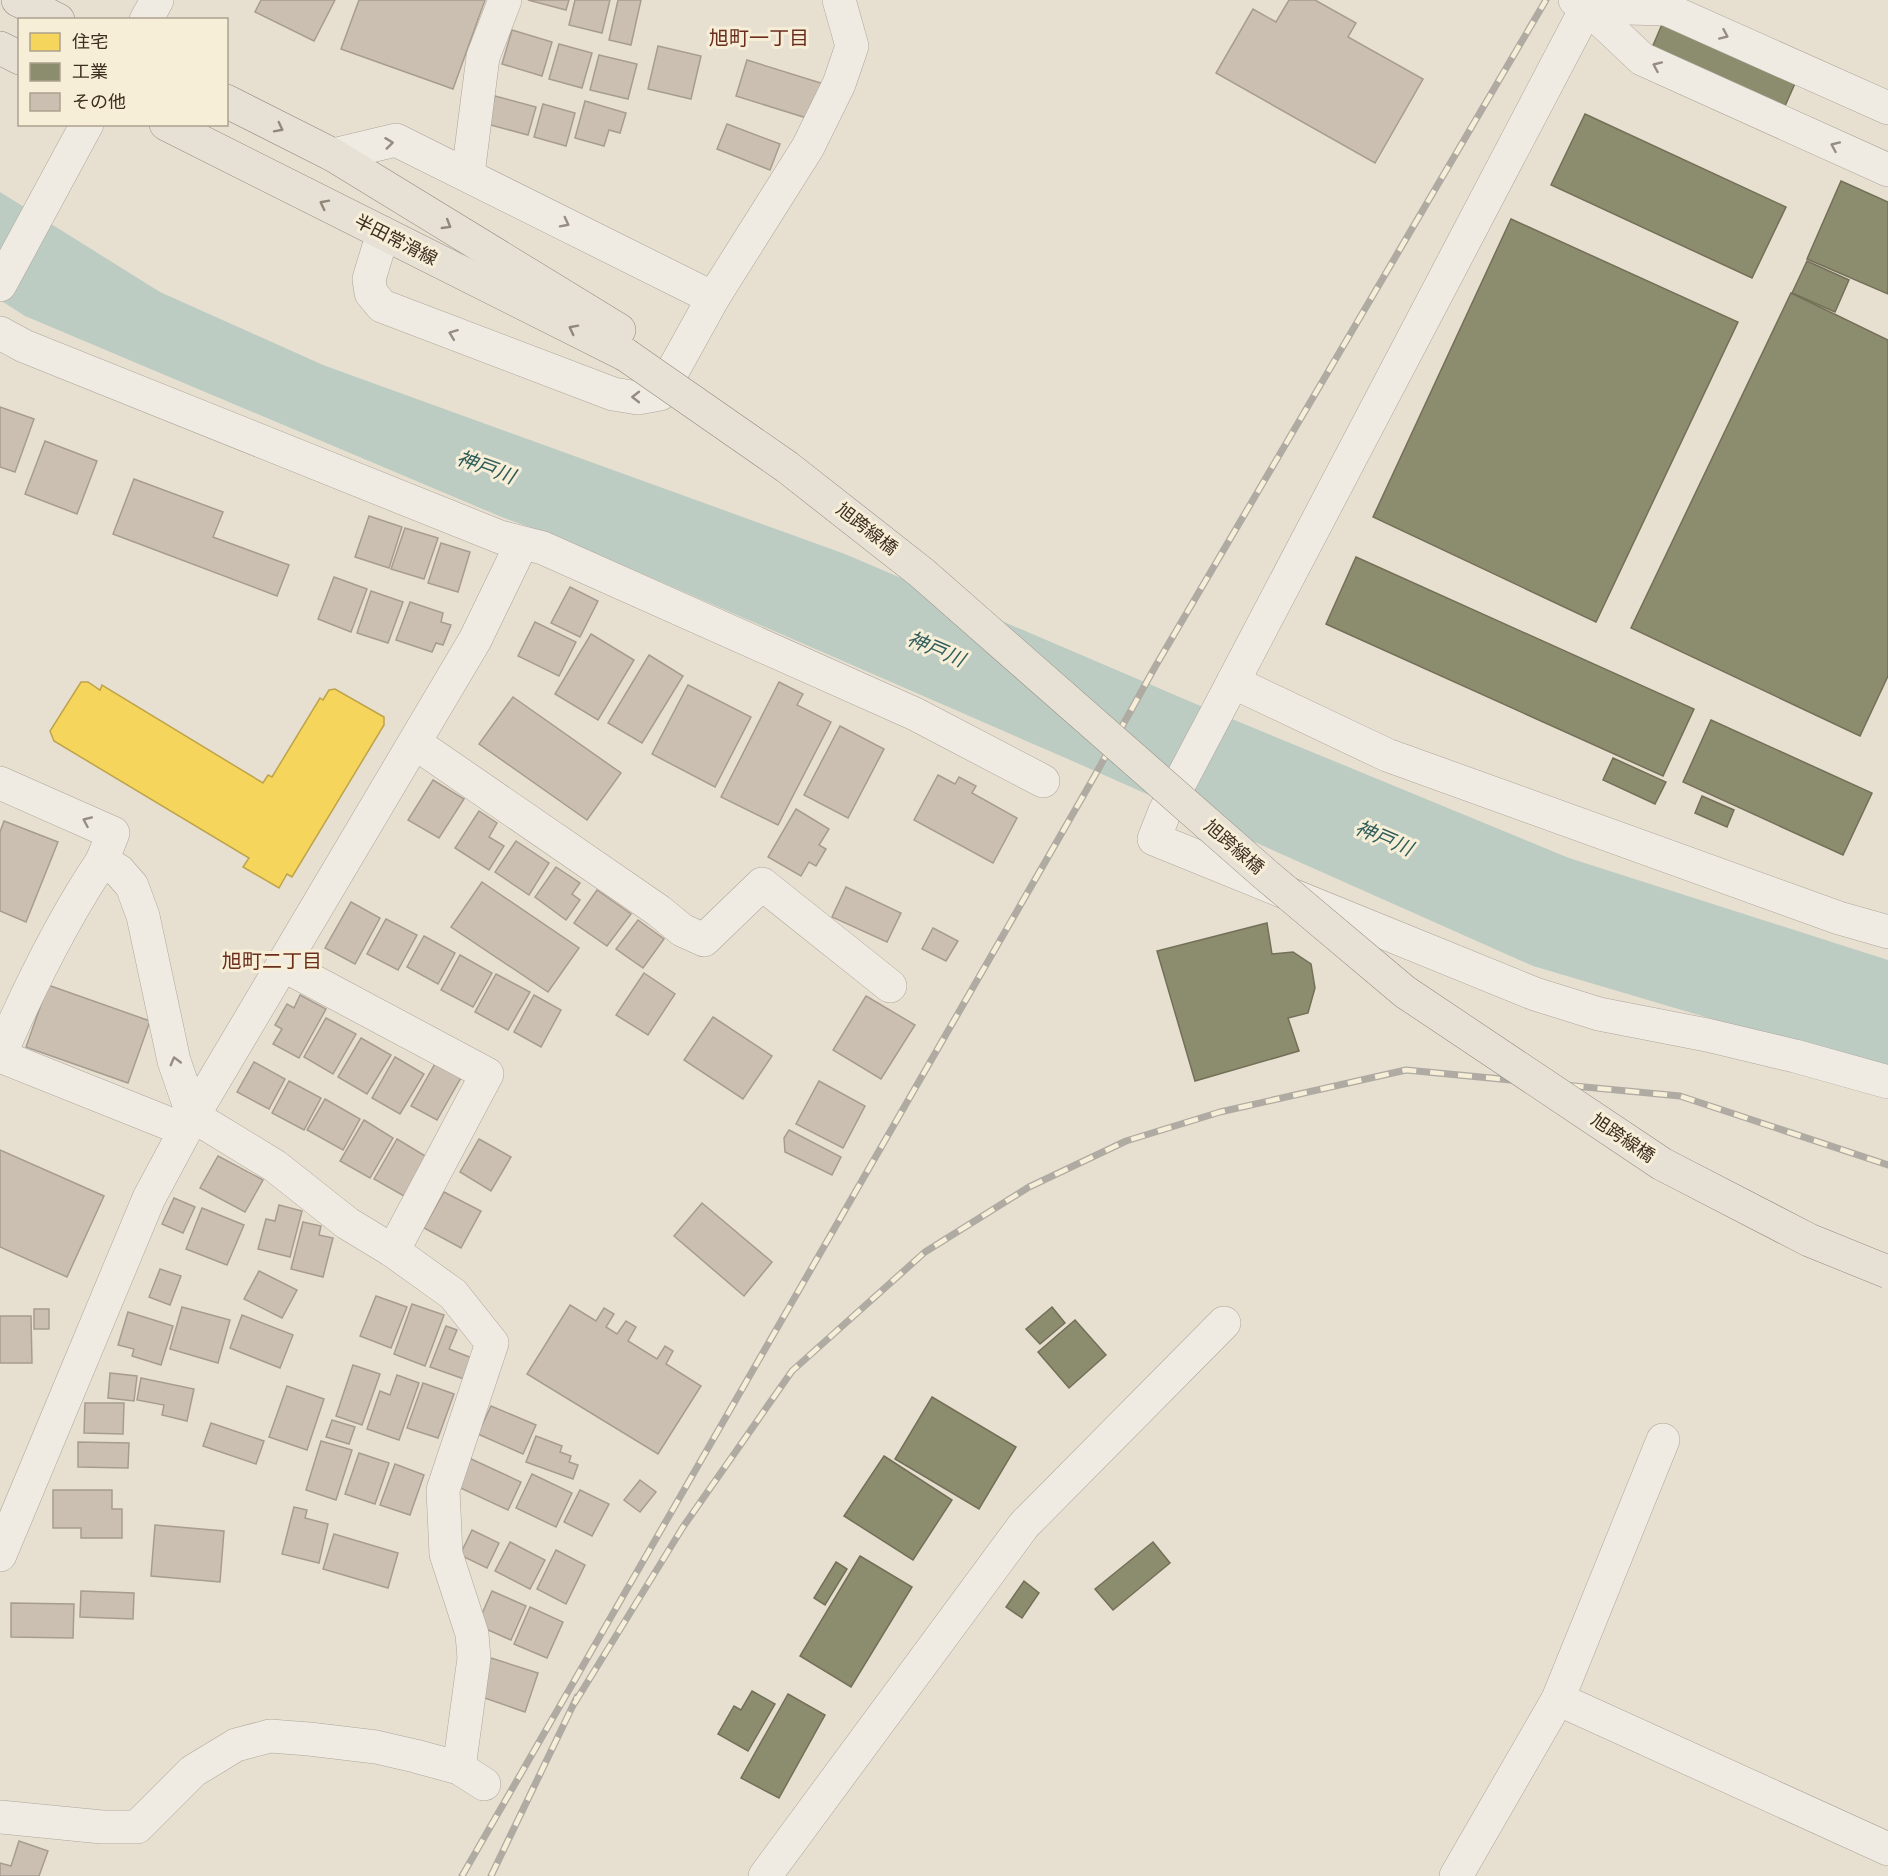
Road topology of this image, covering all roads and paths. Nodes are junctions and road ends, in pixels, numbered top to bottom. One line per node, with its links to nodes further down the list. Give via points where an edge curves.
1 (18, 0): 6 (main road)
2 (157, 0): 7 (street)
3 (505, 0): 16 (street, via 483,57)
4 (839, 0): 19 (street, via 852,46 839,84 808,147)
5 (1581, 4): 11 (street, one-way to 11, via 1666,9); 15 (street, one-way to 5, via 1641,59); 23 (street)
6 (54, 18)
7 (147, 18)
8 (0, 48): 9 (main road)
9 (18, 57)
10 (228, 102): 14 (main road, 半田常滑線, one-way to 14)
11 (1888, 108)
12 (86, 126): 18 (street)
13 (170, 126): 17 (main road, 半田常滑線, one-way to 13)
14 (333, 155): 16 (street, one-way to 16, via 396,140); 21 (main road, 半田常滑線, one-way to 21)
15 (1888, 170)
16 (468, 174): 19 (street, one-way to 19)
17 (383, 233): 19 (street, one-way to 17, via 660,394 638,398 613,394 382,306 371,293 369,279); 21 (main road, 半田常滑線, one-way to 17)
18 (0, 285)
19 (713, 298)
20 (0, 333): 22 (street, via 24,346)
21 (628, 346): 35 (main road, 旭跨線橋, via 797,452 975,590 1080,691 1411,979 1672,1150 1817,1224); 36 (main road, 旭跨線橋, bridge, via 922,573 1405,992 1662,1164 1809,1240)
22 (522, 543): 24 (street, via 475,640); 25 (street, via 543,548 915,714)
23 (1233, 682): 28 (street, via 1388,755 1839,918); 32 (street, via 1154,839 1535,994 1599,1014 1707,1035)
24 (415, 743): 29 (street); 30 (street, via 682,930 704,940 762,884)
25 (1043, 781)
26 (0, 783): 27 (street, one-way to 26, via 113,833)
27 (102, 861): 31 (street, via 78,896 28,991); 33 (street, one-way to 27, via 143,916 132,886 119,871)
28 (1888, 932)
29 (282, 965): 33 (street); 34 (street, via 486,1074)
30 (890, 986)
31 (0, 1056): 33 (street)
32 (1888, 1082)
33 (189, 1123): 34 (street, via 275,1166 347,1223); 39 (street, via 149,1198)
34 (393, 1251): 41 (street, via 453,1294 492,1343 443,1490 446,1554 472,1634 471,1776 376,1747 270,1736 236,1745 193,1771 137,1827)
35 (1888, 1253)
36 (1888, 1272)
37 (1224, 1323): 43 (street, via 1024,1525)
38 (1663, 1440): 40 (street)
39 (0, 1555)
40 (1557, 1700): 42 (street); 44 (street)
41 (0, 1817)
42 (1888, 1848)
43 (765, 1876)
44 (1456, 1876)

